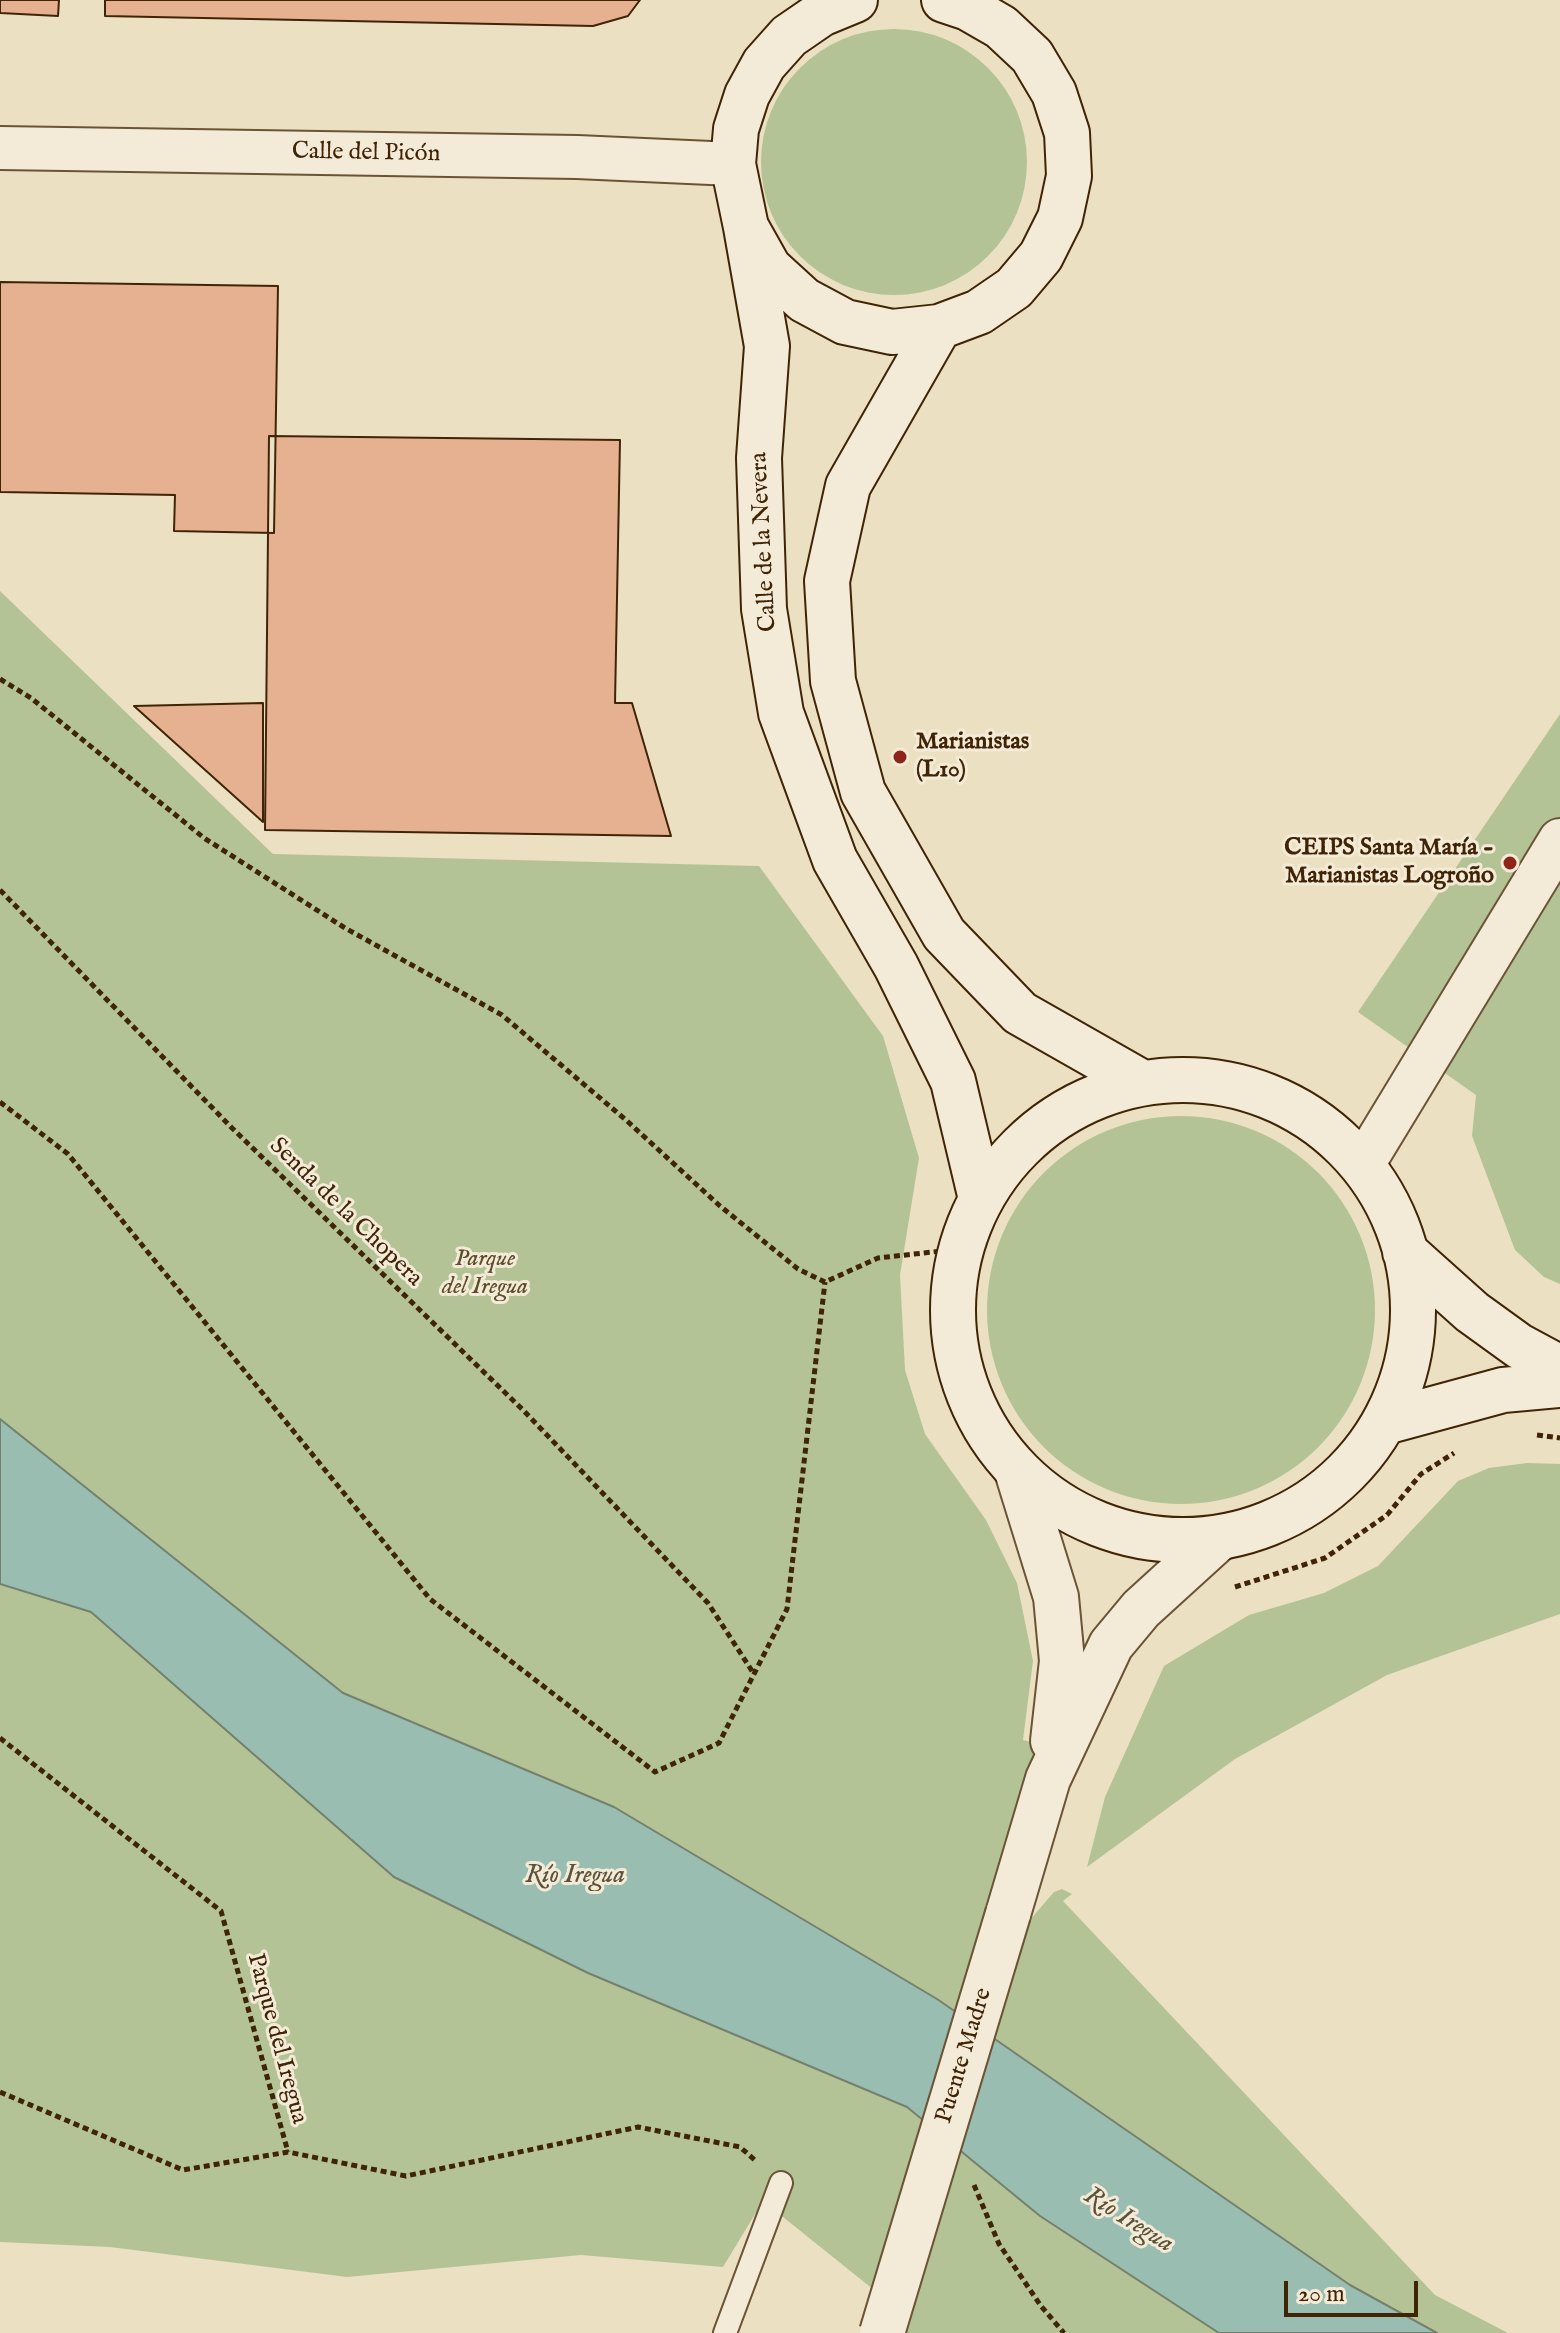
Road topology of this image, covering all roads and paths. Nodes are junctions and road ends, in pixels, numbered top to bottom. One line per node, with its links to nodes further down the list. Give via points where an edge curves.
1 (778, 0): 5 (main road)
2 (855, 0): 5 (main road, via 789,36)
3 (944, 0): 4 (main road)
4 (996, 14): 9 (main road, via 1032,56 1054,93 1067,133 1069,176 1060,218 1041,256 1014,288 979,312)
5 (764, 64): 7 (main road, Calle de la Nevera, via 736,129)
6 (0, 148): 7 (street, Calle del Picón)
7 (733, 164): 8 (main road, Calle de la Nevera)
8 (746, 227): 9 (main road, via 769,268 804,300 845,322 892,332); 16 (main road, Calle de la Nevera, via 767,346 759,458 764,609 781,713 835,860 953,1081)
9 (939, 327): 13 (main road, via 848,486 827,581 833,681 859,778 944,934 1020,1013)
10 (0, 679): 19 (path, via 31,698 204,838 345,928 502,1015 720,1206 798,1269)
11 (1560, 840): 15 (street)
12 (0, 890): 29 (path, Senda de la Chopera, via 254,1149 534,1422 708,1603)
13 (1143, 1083): 15 (main road, via 1183,1079 1264,1094 1301,1112); 16 (main road, via 1093,1097 1048,1122 1011,1157)
14 (0, 1102): 29 (path, via 68,1154 430,1599 655,1772 719,1743)
15 (1362, 1166): 18 (main road, via 1388,1206)
16 (981, 1199): 17 (main road)
17 (960, 1249): 19 (path, via 878,1258); 26 (main road, via 952,1308 959,1367 981,1423)
18 (1405, 1252): 20 (main road, via 1472,1312); 22 (main road, via 1414,1341 1405,1388)
19 (825, 1282): 29 (path, via 787,1609)
20 (1560, 1368)
21 (1560, 1385): 22 (main road, via 1503,1390)
22 (1385, 1422): 27 (main road, via 1364,1453 1323,1493 1274,1522)
23 (1528, 1434): 24 (path)
24 (1560, 1438)
25 (1458, 1452): 28 (path, via 1421,1474 1387,1515 1325,1558)
26 (1017, 1471): 27 (main road, via 1059,1505 1109,1529 1164,1541); 31 (main road, via 1056,1597 1062,1661)
27 (1219, 1538): 31 (main road, via 1141,1609 1111,1645)
28 (1227, 1589)
29 (754, 1674)
30 (0, 1738): 33 (path, Parque del Iregua, via 221,1911)
31 (1048, 1779): 37 (main road, Puente Madre, bridge)
32 (0, 2092): 33 (path, Parque del Iregua, via 183,2170)
33 (288, 2152): 35 (path, via 406,2176 638,2127 740,2147)
34 (970, 2175): 38 (path, via 999,2244)
35 (781, 2183): 36 (lane)
36 (725, 2333)
37 (882, 2333)
38 (1064, 2333)

